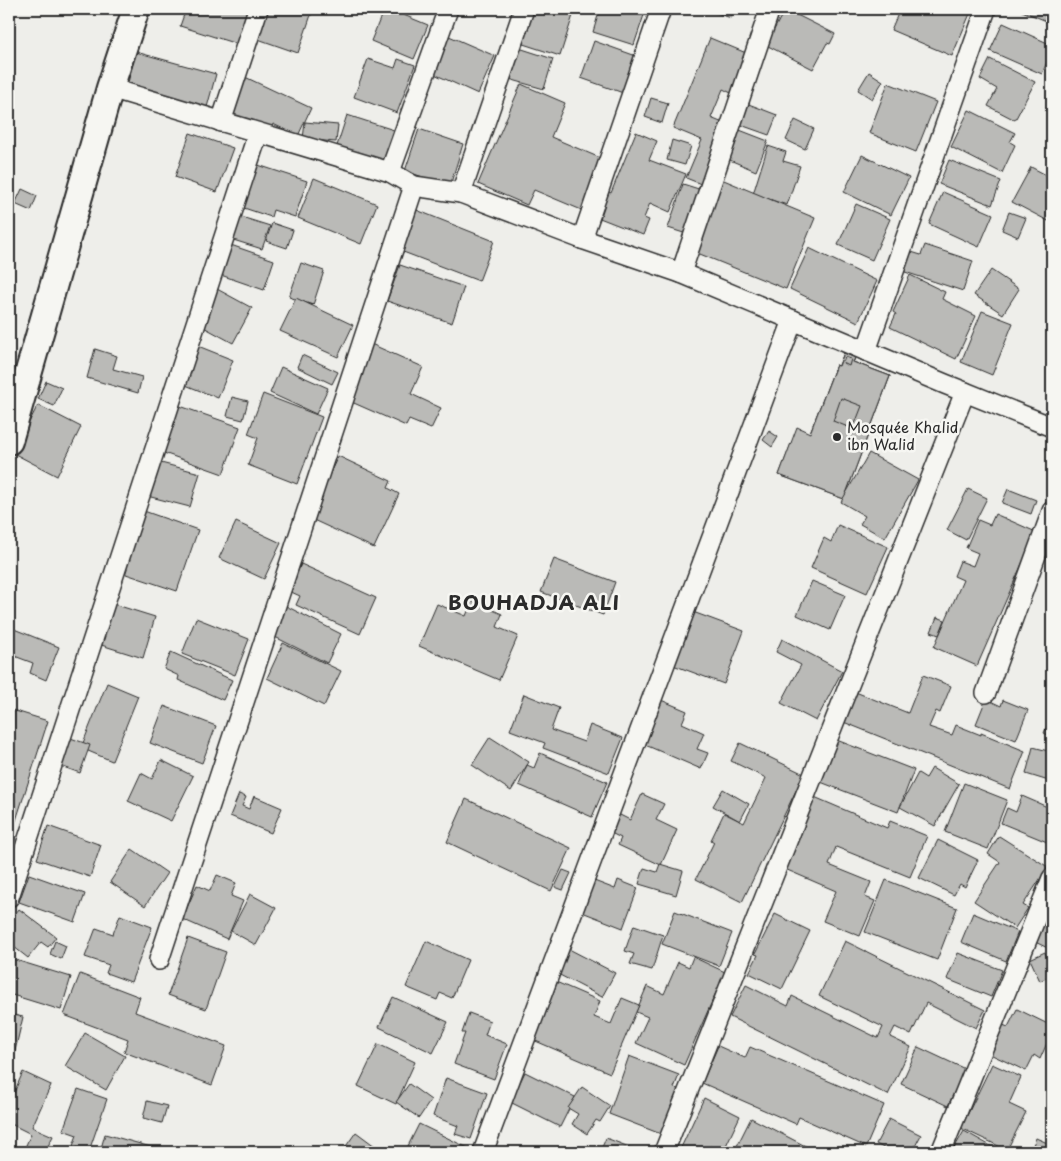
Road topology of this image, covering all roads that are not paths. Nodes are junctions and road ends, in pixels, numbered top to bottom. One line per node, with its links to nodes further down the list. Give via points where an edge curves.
1 (136, 9): 8 (street)
2 (258, 9): 9 (street)
3 (448, 9): 11 (street)
4 (524, 9): 13 (street)
5 (661, 9): 14 (street)
6 (770, 9): 15 (street)
7 (986, 9): 17 (street)
8 (110, 88): 9 (street); 20 (street)
9 (221, 122): 10 (street)
10 (258, 133): 11 (street); 24 (street)
11 (390, 172): 12 (street)
12 (414, 186): 13 (street); 25 (street)
13 (461, 194): 14 (street)
14 (582, 239): 15 (street)
15 (681, 273): 16 (street)
16 (793, 320): 17 (street); 26 (street)
17 (866, 350): 18 (street)
18 (964, 392): 19 (street); 27 (street)
19 (1052, 427)
20 (9, 441)
21 (1052, 511): 22 (street)
22 (986, 693)
23 (1052, 878): 28 (street)
24 (9, 897)
25 (159, 960)
26 (483, 1152)
27 (664, 1152)
28 (942, 1152)

